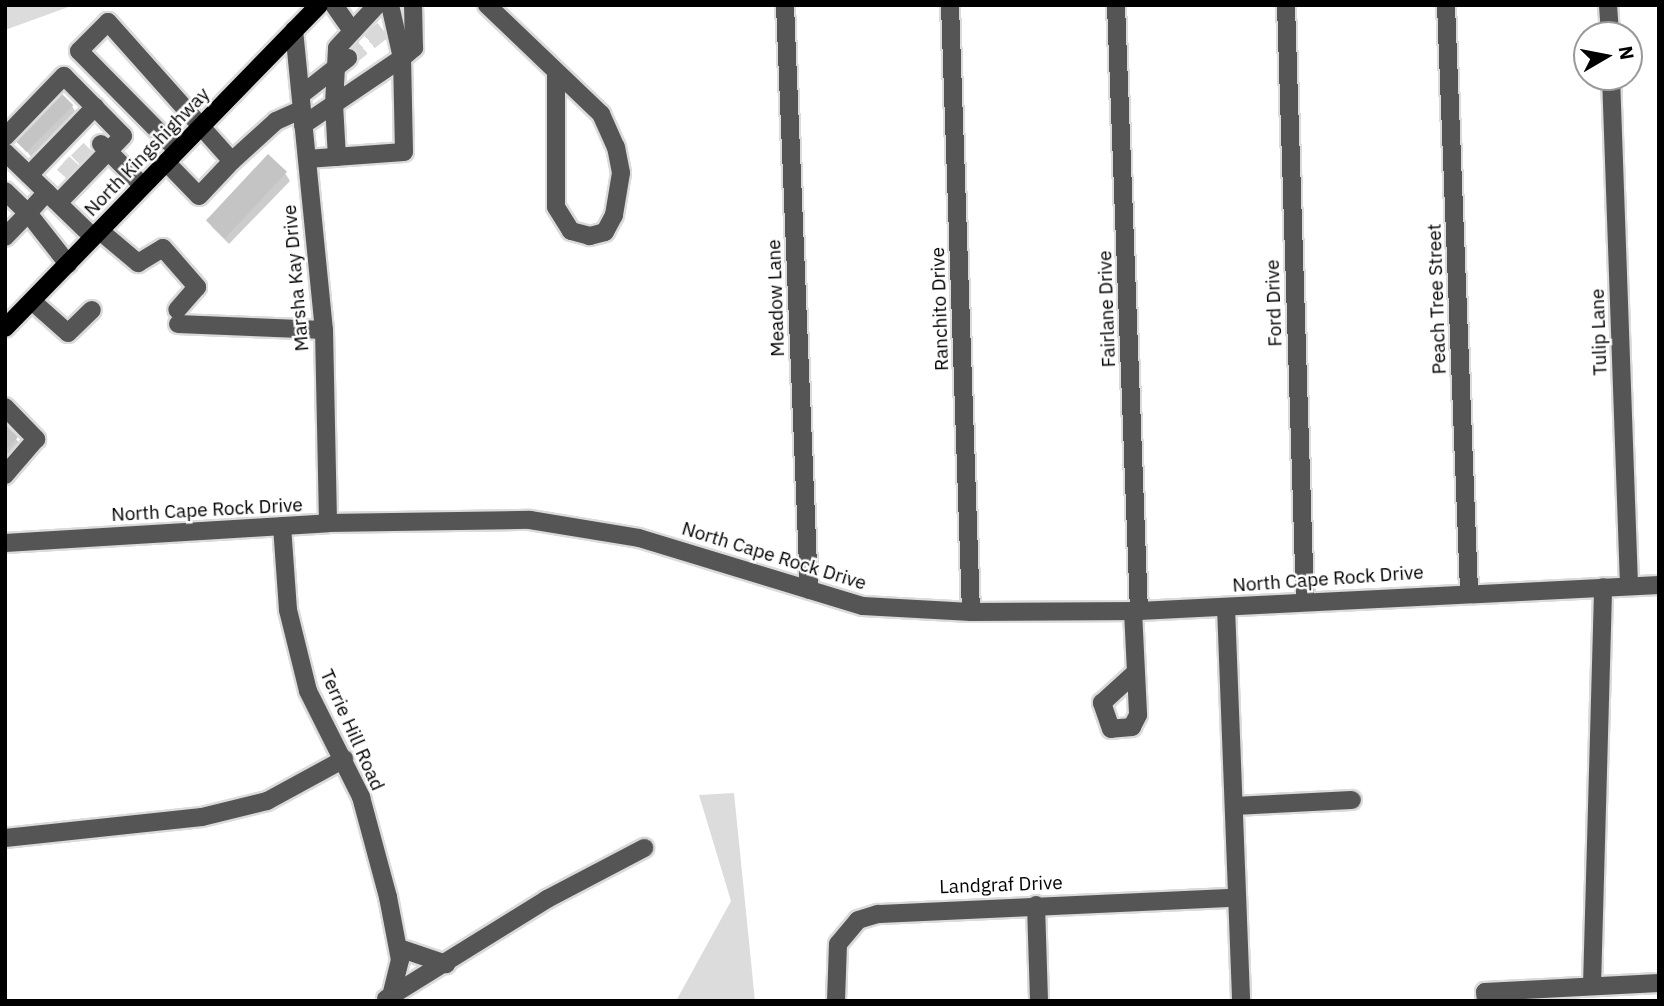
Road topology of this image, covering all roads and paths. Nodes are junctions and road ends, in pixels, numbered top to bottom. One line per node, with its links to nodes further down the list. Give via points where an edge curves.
1 (319, 5): 12 (main road, North Kingshighway)
2 (334, 5): 13 (street)
3 (377, 5): 13 (street)
4 (413, 5): 15 (street, via 414,48)
5 (487, 5): 17 (street)
6 (785, 5): 52 (street, Meadow Lane)
7 (950, 5): 57 (street, Ranchito Drive)
8 (1116, 5): 56 (street, Fairlane Drive)
9 (1286, 5): 54 (street, Ford Drive)
10 (1446, 5): 53 (street, Peach Tree Street)
11 (389, 19): 15 (street)
12 (294, 30): 21 (street, Marsha Kay Drive); 22 (main road, North Kingshighway)
13 (352, 32): 16 (street, via 337,48)
14 (348, 58): 16 (street)
15 (402, 58): 19 (street); 28 (street, via 404,152)
16 (333, 70): 19 (street); 21 (street)
17 (556, 72): 17 (street, via 601,114 616,147 621,173 614,215 605,232 590,236 571,230 556,207)
18 (1611, 91): 50 (street, Tulip Lane)
19 (334, 104): 21 (street); 28 (street)
20 (95, 107): 23 (street, via 64,76); 24 (street); 24 (street, via 122,136)
21 (302, 110): 29 (street, Marsha Kay Drive); 30 (street, via 276,121)
22 (201, 126): 27 (main road, North Kingshighway); 27 (street, via 108,22 79,51); 30 (street)
23 (5, 136)
24 (95, 138): 26 (street); 26 (street); 33 (street)
25 (5, 152): 32 (street)
26 (81, 153): 31 (street); 31 (street)
27 (172, 156): 30 (street, via 199,196); 33 (main road, North Kingshighway)
28 (337, 157): 29 (street)
29 (306, 159): 43 (street, Marsha Kay Drive)
30 (232, 161)
31 (67, 166): 32 (street); 35 (street)
32 (29, 175): 35 (street)
33 (143, 186): 37 (main road, North Kingshighway)
34 (5, 191): 36 (street)
35 (52, 197): 36 (street); 37 (street)
36 (28, 213): 38 (street); 39 (street)
37 (96, 234): 39 (main road, North Kingshighway); 43 (street, via 138,263 163,248 197,287 178,317)
38 (5, 237)
39 (68, 264): 40 (main road, North Kingshighway)
40 (32, 301): 41 (street, via 68,333); 42 (main road, North Kingshighway)
41 (92, 310)
42 (5, 328)
43 (324, 330): 46 (street, Marsha Kay Drive)
44 (5, 407): 45 (street, via 36,439)
45 (5, 475)
46 (328, 523): 47 (street, North Cape Rock Drive); 52 (street, North Cape Rock Drive, via 530,520 580,527)
47 (282, 526): 48 (street, North Cape Rock Drive); 59 (street, Terrie Hill Road, via 288,610 304,678)
48 (5, 543)
49 (1659, 585): 50 (street, North Cape Rock Drive)
50 (1629, 586): 51 (street, North Cape Rock Drive)
51 (1603, 587): 53 (street, North Cape Rock Drive); 69 (street)
52 (809, 590): 57 (street, North Cape Rock Drive, via 863,606)
53 (1469, 590): 54 (street, North Cape Rock Drive)
54 (1305, 599): 55 (street, North Cape Rock Drive)
55 (1226, 607): 56 (street, North Cape Rock Drive); 61 (street)
56 (1136, 611): 57 (street, North Cape Rock Drive); 58 (street, Fairlane Drive)
57 (971, 612)
58 (1135, 673)
59 (344, 759): 62 (street, via 267,801 202,817); 66 (street, Terrie Hill Road, via 371,831)
60 (1352, 800): 61 (street)
61 (1234, 806): 64 (street)
62 (5, 838)
63 (644, 848): 67 (street, via 547,899)
64 (1236, 898): 65 (street, Landgraf Drive); 74 (street)
65 (1035, 905): 72 (street, Landgraf Drive, via 901,909 858,920 836,951); 73 (street)
66 (399, 948): 67 (street); 71 (street, Terrie Hill Road)
67 (446, 964): 71 (street)
68 (1659, 983): 69 (street)
69 (1592, 986): 70 (street)
70 (1486, 997)
71 (387, 999)
72 (836, 1001)
73 (1039, 1001)
74 (1241, 1001)

